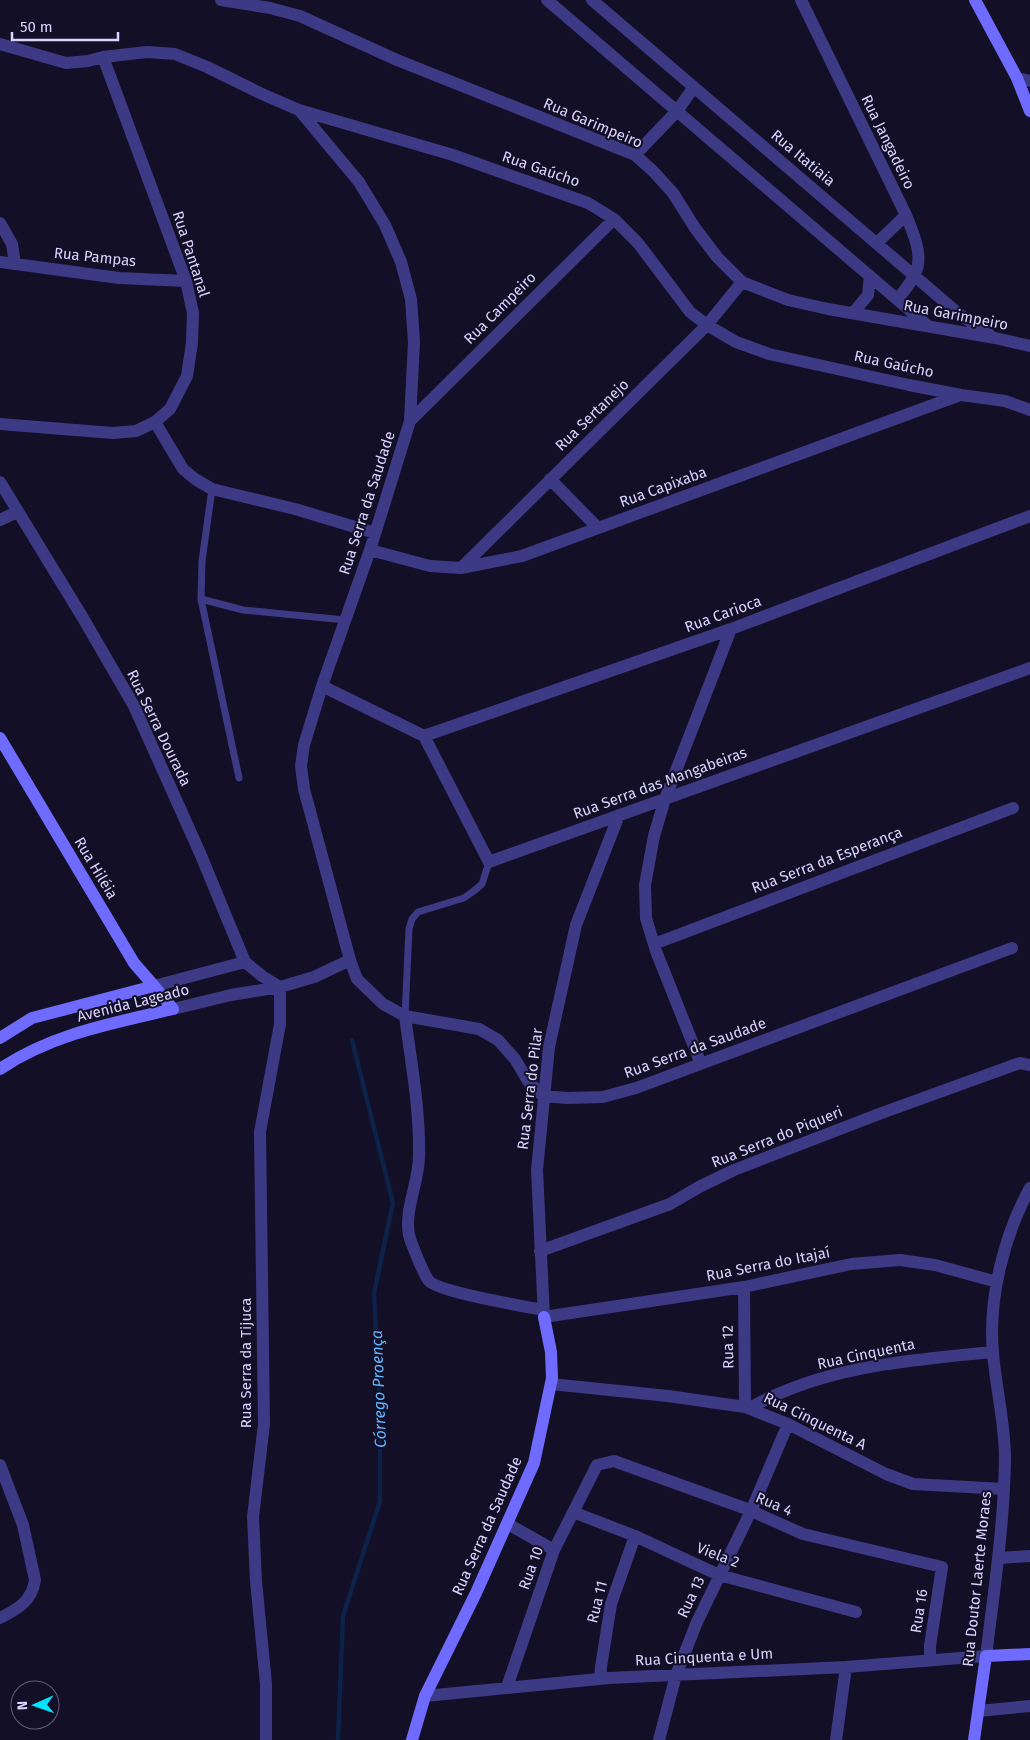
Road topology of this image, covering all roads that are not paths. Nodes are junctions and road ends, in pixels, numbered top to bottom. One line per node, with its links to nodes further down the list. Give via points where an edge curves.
1 (221, 0): 14 (street, Rua Garimpeiro, via 300,16 397,60)
2 (546, 0): 12 (street)
3 (592, 0): 10 (street, Rua Itatiaia)
4 (801, 0): 15 (street, Rua Jangadeiro)
5 (975, 0): 8 (street)
6 (0, 44): 7 (street, Rua Gaúcho, via 66,63)
7 (102, 57): 11 (street, Rua Gaúcho, via 147,52 175,54); 23 (street, Rua Pantanal)
8 (1017, 78): 9 (street); 13 (street)
9 (1030, 81)
10 (694, 86): 12 (street); 18 (street, Rua Itatiaia)
11 (300, 110): 16 (street, Rua Gaúcho, via 453,156 588,203); 33 (street, Rua Serra da Saudade, via 359,182 385,225 401,262 411,299 414,342)
12 (677, 111): 14 (street); 22 (street)
13 (1030, 111)
14 (635, 156): 24 (street, Rua Garimpeiro, via 673,192 717,257)
15 (906, 215): 18 (street); 21 (street, Rua Jangadeiro, via 917,245)
16 (614, 219): 27 (street, Rua Gaúcho, via 638,243 690,312); 33 (street, Rua Campeiro)
17 (0, 223): 20 (street, via 12,244)
18 (877, 243): 21 (street, Rua Itatiaia)
19 (0, 262): 20 (street, Rua Pampas)
20 (15, 264): 23 (street, Rua Pampas, via 120,278)
21 (915, 275): 25 (street, Rua Jangadeiro); 29 (street, Rua Itatiaia, via 959,314)
22 (870, 276): 25 (street); 26 (street, via 868,295)
23 (186, 281): 34 (street, Rua Pantanal, via 193,313 187,376 170,409)
24 (742, 282): 26 (street, Rua Garimpeiro, via 788,300); 27 (street, Rua Sertanejo)
25 (898, 299): 28 (street)
26 (853, 313): 28 (street, Rua Garimpeiro)
27 (708, 325): 31 (street, Rua Gaúcho, via 736,342 769,354); 36 (street, Rua Sertanejo)
28 (927, 325): 29 (street, Rua Garimpeiro)
29 (995, 338): 30 (street, Rua Garimpeiro)
30 (1030, 346)
31 (961, 395): 32 (street, Rua Gaúcho, via 1005,401); 42 (street, Rua Capixaba)
32 (1030, 410)
33 (410, 421): 43 (street, Rua Serra da Saudade)
34 (155, 422): 35 (street, Rua Pantanal, via 136,431 113,433); 38 (street, via 183,469)
35 (0, 424)
36 (550, 480): 42 (street); 45 (street, Rua Sertanejo)
37 (0, 482): 39 (street, Rua Serra Dourada)
38 (212, 489): 43 (street); 46 (lane, via 202,561)
39 (17, 512): 41 (street); 61 (street, Rua Serra Dourada, via 134,706)
40 (1030, 516): 48 (street, Rua Carioca)
41 (0, 520)
42 (598, 528): 45 (street, Rua Capixaba, via 522,556)
43 (375, 533): 44 (street, Rua Serra da Saudade)
44 (370, 550): 45 (street, Rua Capixaba, via 430,566); 47 (street, Rua Serra da Saudade)
45 (461, 568)
46 (202, 599): 47 (lane, via 243,610); 53 (lane)
47 (345, 620): 50 (street, Rua Serra da Saudade)
48 (731, 630): 51 (street, Rua Carioca); 54 (street)
49 (1030, 668): 54 (street, Rua Serra das Mangabeiras)
50 (322, 686): 51 (street); 60 (street, Rua Serra da Saudade, via 301,766 304,789)
51 (424, 736): 57 (street)
52 (0, 738): 62 (street, Rua Hiléia, via 134,963)
53 (240, 778)
54 (665, 799): 56 (street, Rua Serra das Mangabeiras); 58 (street, via 645,885 646,918)
55 (1013, 808): 58 (street, Rua Serra da Esperança)
56 (619, 815): 57 (street, Rua Serra das Mangabeiras); 70 (street, Rua Serra do Pilar, via 576,926 548,1048)
57 (489, 862): 65 (lane, via 482,884 475,890 464,898 418,912 412,919)
58 (654, 944): 67 (street)
59 (1012, 948): 67 (street, Rua Serra da Saudade)
60 (350, 960): 63 (street, via 314,977); 65 (street, via 357,979 384,1004)
61 (245, 962): 62 (street, Avenida Lageado); 63 (street, Rua Serra Dourada)
62 (154, 986): 64 (street, Rua Hiléia); 66 (street, Avenida Lageado, via 32,1018)
63 (280, 987): 64 (street, Avenida Lageado); 104 (street, Rua Serra da Tijuca, via 280,1024 260,1132 264,1424 253,1517 266,1684)
64 (173, 1010): 69 (street, Avenida Lageado, via 88,1029 33,1049)
65 (405, 1016): 70 (street, via 478,1029 498,1040); 75 (street, via 419,1125 419,1159 409,1217 409,1235 418,1259 429,1281 444,1289)
66 (0, 1038)
67 (701, 1064): 70 (street, Rua Serra da Saudade, via 603,1097)
68 (1030, 1065): 72 (street, Rua Serra do Piqueri, via 1020,1063 879,1114 734,1170 670,1204)
69 (0, 1069)
70 (543, 1096): 72 (street, Rua Serra do Pilar, via 536,1170)
71 (1030, 1188): 73 (street, Rua Doutor Laerte Moraes, via 1019,1208)
72 (540, 1251): 75 (street, Rua Serra do Pilar)
73 (997, 1282): 74 (street, Rua Serra do Itajaí, via 935,1265 900,1260 851,1264); 76 (street, Rua Doutor Laerte Moraes)
74 (744, 1287): 75 (street, Rua Serra do Itajaí); 78 (street, Rua 12)
75 (543, 1313): 77 (street, Rua Serra da Saudade, via 551,1352)
76 (993, 1352): 78 (street, Rua Cinquenta, via 906,1360 826,1377); 82 (street, Rua Doutor Laerte Moraes, via 1003,1433)
77 (551, 1384): 78 (street, Rua Cinquenta A); 85 (street, Rua Serra da Saudade, via 534,1463)
78 (748, 1407): 79 (street, Rua Cinquenta A)
79 (788, 1424): 82 (street, Rua Cinquenta A, via 886,1474 913,1484); 83 (street, Rua 13)
80 (0, 1465): 93 (street, via 23,1524 35,1580 28,1600)
81 (597, 1465): 83 (street, Rua 4, via 614,1461); 84 (street, Rua 10)
82 (1004, 1489): 89 (street, Rua Doutor Laerte Moraes)
83 (751, 1511): 90 (street, Rua 4, via 803,1534); 91 (street, Rua 13)
84 (573, 1512): 86 (street, Viela 2); 87 (street, Rua 10)
85 (508, 1524): 87 (street); 101 (street, Rua Serra da Saudade)
86 (634, 1536): 91 (street, Viela 2); 99 (street, Rua 11, via 611,1604)
87 (554, 1550): 100 (street, Rua 10)
88 (1030, 1556): 89 (street)
89 (999, 1558): 95 (street, Rua Doutor Laerte Moraes)
90 (942, 1567): 96 (street, Rua 16)
91 (719, 1575): 92 (street, Viela 2); 98 (street, Rua 13)
92 (856, 1612)
93 (0, 1618)
94 (1030, 1654): 95 (street)
95 (986, 1656): 96 (street, Rua Cinquenta e Um); 103 (street, Rua Doutor Laerte Moraes)
96 (930, 1659): 97 (street, Rua Cinquenta e Um)
97 (846, 1667): 98 (street, Rua Cinquenta e Um); 107 (street)
98 (676, 1674): 99 (street, Rua Cinquenta e Um); 106 (street, Rua 13)
99 (600, 1679): 100 (street, Rua Cinquenta e Um)
100 (507, 1687): 101 (street, Rua Cinquenta e Um)
101 (425, 1696): 105 (street, Rua Serra da Saudade)
102 (1030, 1706): 103 (street)
103 (978, 1711): 108 (street, Rua Doutor Laerte Moraes)
104 (266, 1740)
105 (412, 1740)
106 (659, 1740)
107 (836, 1740)
108 (974, 1740)

